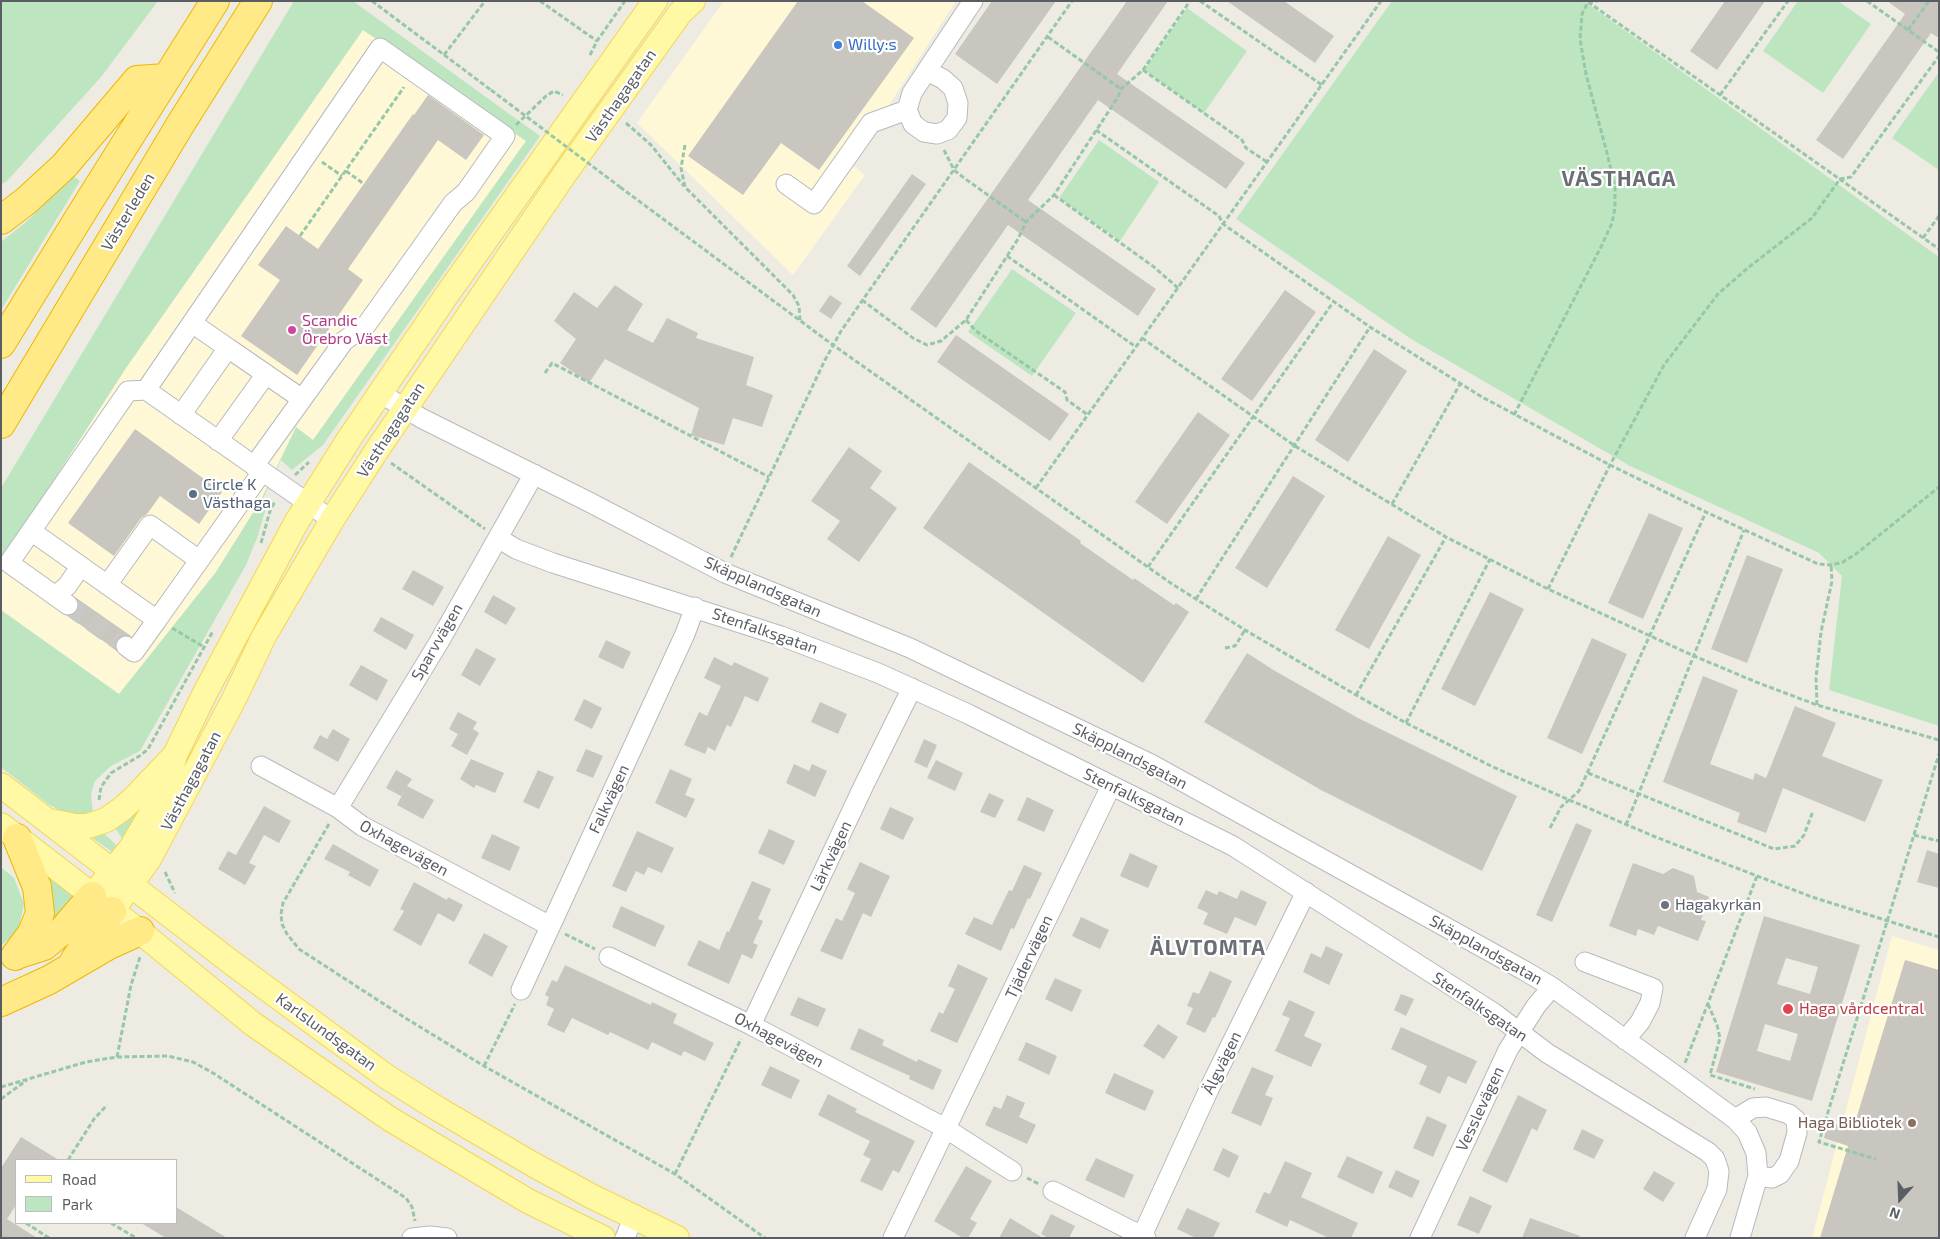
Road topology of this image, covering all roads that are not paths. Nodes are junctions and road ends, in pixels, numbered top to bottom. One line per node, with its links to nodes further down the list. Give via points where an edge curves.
1 (215, 1): 7 (highway)
2 (258, 1): 20 (highway, Västerleden)
3 (655, 1): 16 (main road, Västhagagatan)
4 (693, 1): 18 (main road, Västhagagatan, via 680,13 628,86)
5 (972, 1): 6 (street)
6 (927, 71): 8 (street, via 912,93); 8 (street, via 953,88 958,103 957,118 948,130 936,134 924,132 913,124)
7 (166, 78): 10 (highway, via 137,80 64,166); 12 (highway)
8 (907, 110): 9 (street, via 871,123 814,204)
9 (786, 184)
10 (1, 220)
11 (192, 323): 13 (street); 15 (street); 17 (street, via 380,48 415,72 505,136 367,324 344,341)
12 (1, 344)
13 (228, 348): 14 (street); 19 (street)
14 (266, 374): 17 (street); 21 (street)
15 (146, 390): 19 (street); 26 (street, via 128,391)
16 (380, 393): 18 (street, Skäpplandsgatan); 24 (main road, Västhagagatan)
17 (302, 399): 22 (street)
18 (404, 408): 23 (street, Skäpplandsgatan); 25 (main road, Västhagagatan)
19 (181, 415): 21 (street)
20 (1, 424)
21 (218, 441): 22 (street)
22 (258, 469): 24 (street); 28 (street)
23 (534, 474): 27 (street, Sparvvägen); 52 (street, Skäpplandsgatan, via 725,573 910,648 1151,764)
24 (308, 504): 25 (street); 35 (main road, Västhagagatan, via 251,605)
25 (332, 520): 43 (main road, Västhagagatan, via 264,636 154,851)
26 (32, 530): 29 (street); 29 (street, via 9,563 61,600)
27 (498, 538): 31 (street, Stenfalksgatan, via 516,549 553,563); 39 (street, Sparvvägen)
28 (199, 560): 30 (street, via 150,525); 32 (street)
29 (81, 566): 30 (street)
30 (107, 585): 32 (street)
31 (695, 607): 34 (street, Stenfalksgatan, via 829,653); 46 (street, Falkvägen)
32 (156, 620): 33 (street, via 134,652)
33 (126, 646)
34 (912, 688): 38 (street, Stenfalksgatan); 55 (street, Lärkvägen)
35 (175, 755): 40 (main road, via 136,796 106,820 88,826); 42 (main road, Västhagagatan, via 166,788 131,848)
36 (261, 766): 39 (street, Oxhagevägen)
37 (1, 785): 40 (main road, Karlslundsgatan)
38 (1111, 786): 44 (street, Stenfalksgatan, via 1233,846); 59 (street, Tjädervägen)
39 (338, 808): 46 (street, Oxhagevägen, via 362,826)
40 (45, 819): 42 (main road, Karlslundsgatan)
41 (9, 831): 45 (main road); 49 (highway, via 37,888 40,913 32,933)
42 (112, 871): 43 (main road, Karlslundsgatan); 45 (main road, Västhagagatan)
43 (132, 885): 45 (main road, Västhagagatan); 63 (main road, Karlslundsgatan, via 387,1077 534,1164)
44 (1306, 892): 56 (street, Stenfalksgatan, via 1494,1013); 65 (street, Älgvägen, via 1210,1087)
45 (102, 904): 47 (main road); 49 (highway, via 44,946); 51 (highway, via 92,934)
46 (550, 926): 53 (street, Falkvägen)
47 (140, 932): 51 (highway); 67 (main road, via 253,1024 390,1120 528,1200)
48 (609, 957): 55 (street, Oxhagevägen)
49 (8, 959)
50 (1585, 962): 57 (street, via 1653,988 1650,1003 1640,1022)
51 (70, 966): 54 (highway, via 49,980)
52 (1552, 987): 56 (street, Vesslevägen); 57 (street, Skäpplandsgatan)
53 (521, 990)
54 (1, 1002)
55 (751, 1025): 59 (street, Oxhagevägen)
56 (1518, 1032): 71 (street, Vesslevägen); 72 (street, Stenfalksgatan, via 1715,1159 1719,1171 1717,1189)
57 (1625, 1040): 58 (street, Skäpplandsgatan)
58 (1735, 1119): 61 (street, Skäpplandsgatan, via 1747,1132 1756,1153); 61 (street, via 1753,1108 1766,1107 1789,1114 1796,1120 1797,1133 1789,1161 1780,1174 1772,1178)
59 (946, 1128): 60 (street, Oxhagevägen); 70 (street)
60 (1012, 1170)
61 (1758, 1176): 73 (street, Skäpplandsgatan)
62 (1053, 1191): 65 (street)
63 (634, 1216): 68 (street); 69 (main road, Karlslundsgatan)
64 (415, 1237): 66 (street)
65 (1144, 1237)
66 (447, 1238)
67 (603, 1238)
68 (625, 1238)
69 (677, 1238)
70 (893, 1238)
71 (1420, 1238)
72 (1695, 1238)
73 (1740, 1238)

